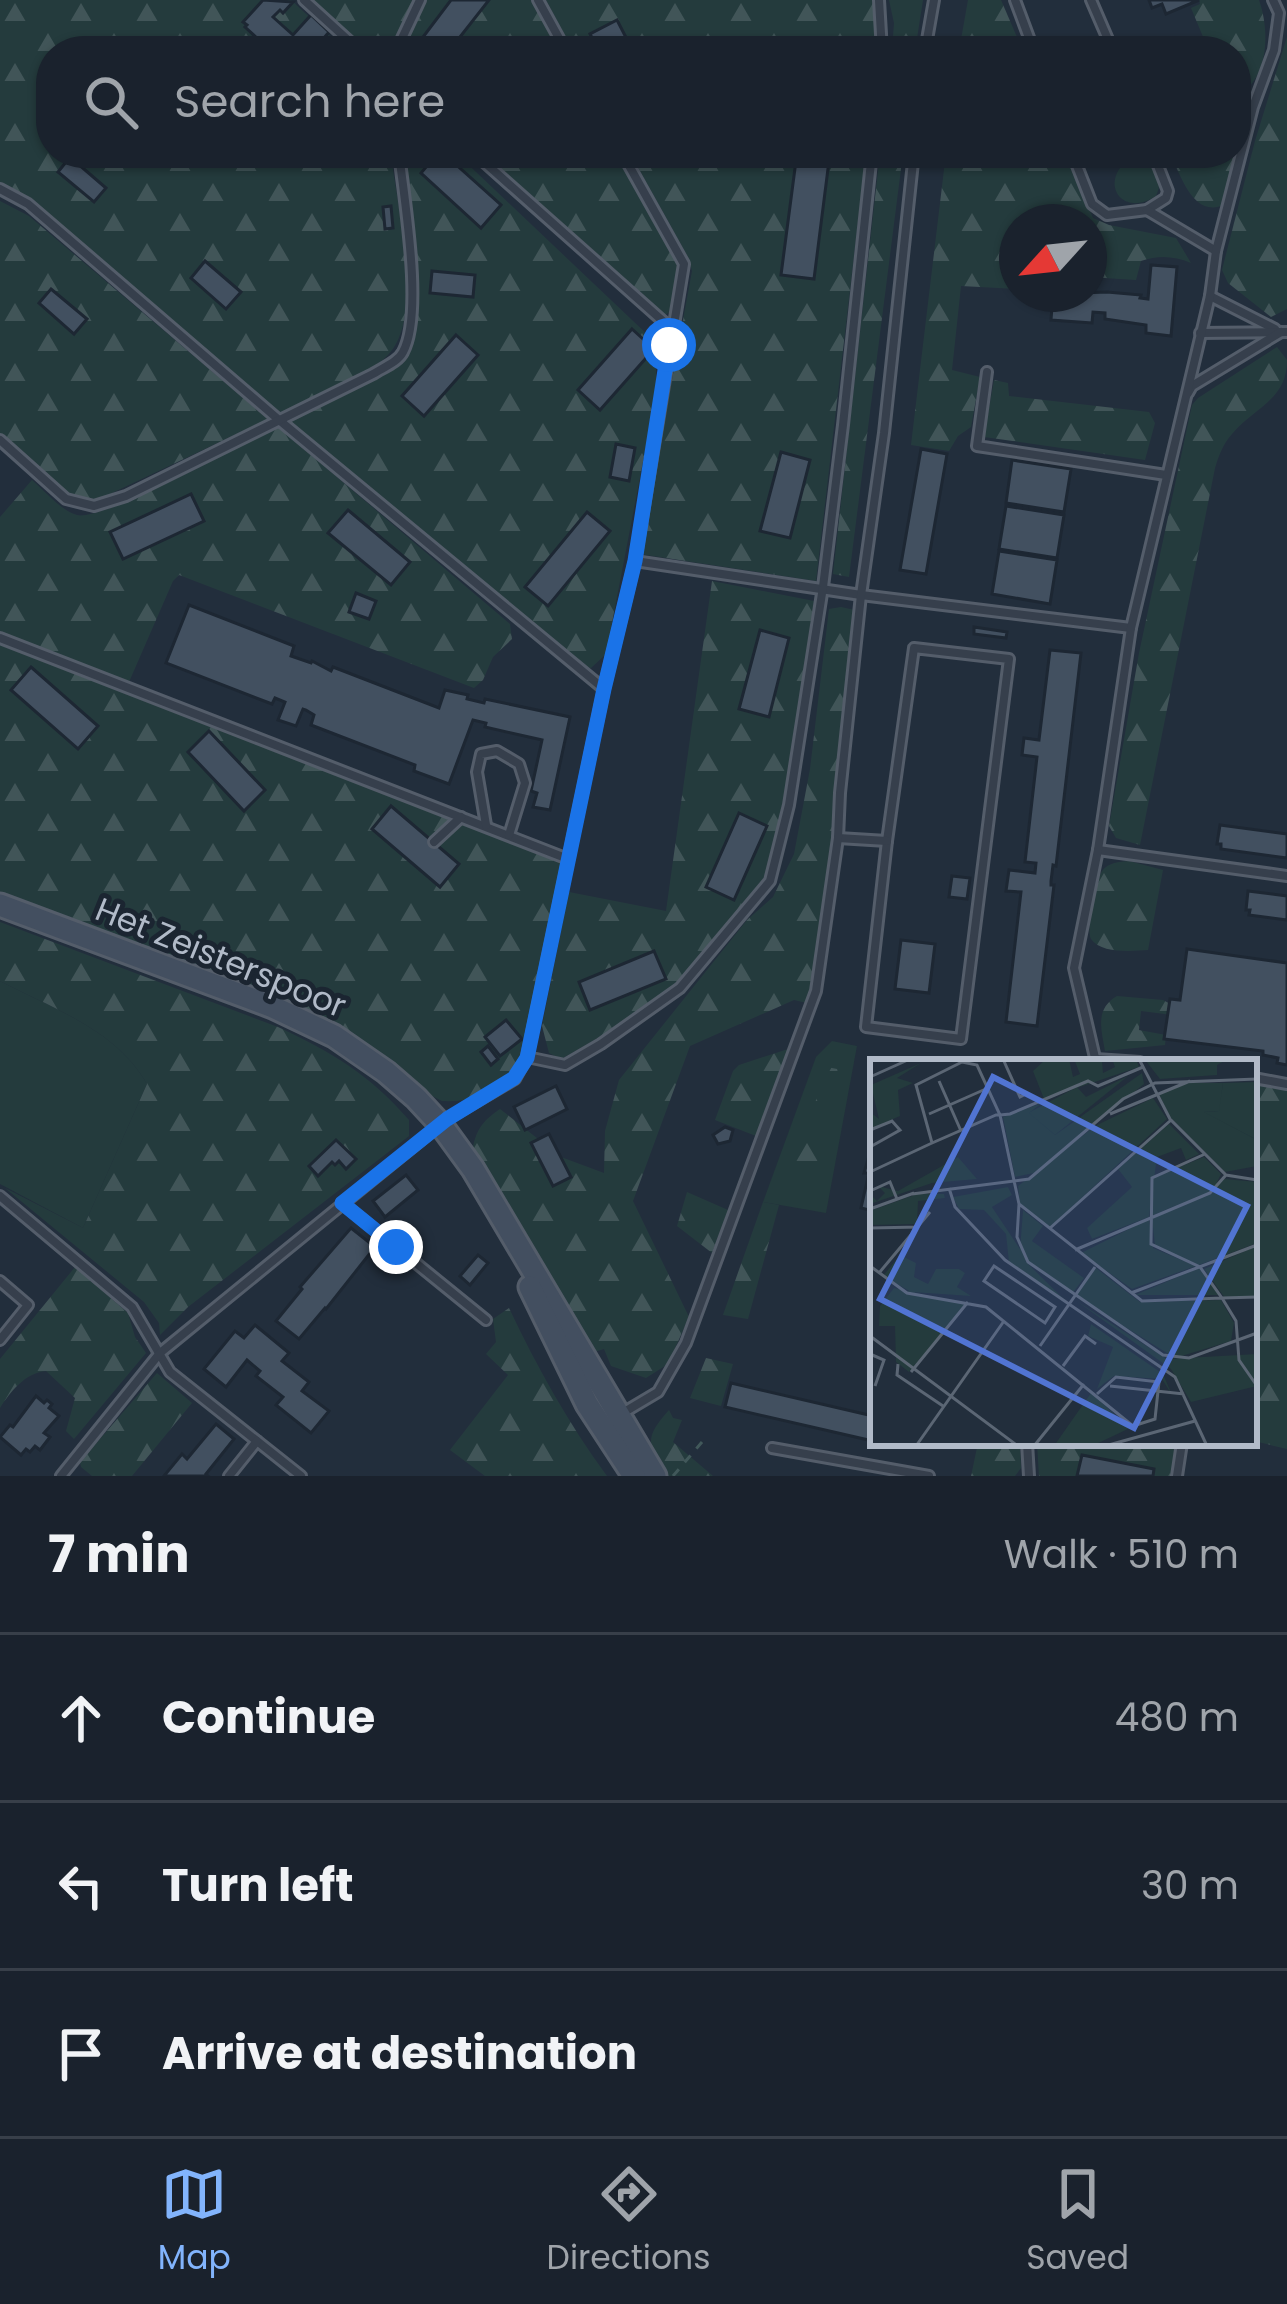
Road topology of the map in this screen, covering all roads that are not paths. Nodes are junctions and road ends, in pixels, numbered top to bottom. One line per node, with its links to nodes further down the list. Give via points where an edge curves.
1 (304, 0): 9 (lane)
2 (420, 0): 10 (lane)
3 (538, 0): 11 (lane)
4 (880, 0): 12 (lane)
5 (934, 0): 13 (lane)
6 (1015, 0): 14 (lane)
7 (1090, 0): 15 (lane)
8 (1273, 0): 16 (lane, via 1274,50)
9 (344, 36)
10 (403, 36)
11 (558, 36)
12 (884, 36)
13 (928, 36)
14 (1028, 36)
15 (1106, 36)
16 (1251, 115)
17 (400, 168): 34 (lane, via 414,303 401,357)
18 (491, 168): 29 (lane)
19 (630, 168): 29 (lane, via 684,264)
20 (870, 168): 38 (lane)
21 (912, 168): 39 (lane)
22 (1078, 168): 26 (lane, via 1092,204 1107,214)
23 (1159, 168): 26 (lane, via 1168,191)
24 (1237, 168): 27 (lane)
25 (0, 189): 34 (lane, via 28,204)
26 (1147, 210): 27 (lane)
27 (1216, 251): 28 (lane)
28 (1210, 296): 30 (lane); 31 (lane)
29 (674, 331): 37 (lane)
30 (1284, 332): 31 (lane); 33 (lane, via 1192,386)
31 (1199, 333): 33 (lane)
32 (987, 372): 36 (lane, via 977,446)
33 (1185, 400): 36 (lane)
34 (279, 420): 35 (lane, via 94,506 66,499); 42 (lane)
35 (0, 440)
36 (1166, 475): 40 (lane)
37 (635, 561): 38 (lane); 42 (lane)
38 (823, 587): 39 (lane); 53 (lane, via 770,881 680,988 565,1065)
39 (861, 595): 40 (lane); 46 (lane)
40 (1131, 628): 49 (lane)
41 (0, 638): 43 (lane)
42 (604, 689): 50 (lane)
43 (461, 817): 44 (lane); 48 (lane)
44 (486, 827): 45 (lane); 45 (lane, via 477,772 481,754 497,751 519,764 525,783)
45 (509, 836): 50 (lane)
46 (838, 838): 47 (lane); 64 (lane, via 816,991 686,1343 658,1392)
47 (887, 841): 47 (lane, via 914,648 1009,659 961,1039 866,1027)
48 (434, 842)
49 (1099, 850): 51 (lane); 54 (lane, via 1074,968)
50 (568, 859): 53 (lane)
51 (1287, 876)
52 (0, 905): 57 (street, Het Zeisterspoor, via 304,1022 386,1072)
53 (527, 1058): 57 (lane, via 514,1078)
54 (1096, 1059)
55 (1257, 1079): 56 (lane)
56 (1287, 1084)
57 (441, 1125): 59 (lane); 64 (street, Het Zeisterspoor, via 492,1205 559,1352)
58 (0, 1196): 63 (lane, via 133,1307)
59 (342, 1203): 61 (lane); 63 (lane)
60 (0, 1281): 62 (lane, via 28,1305)
61 (486, 1320)
62 (0, 1340)
63 (160, 1353): 65 (lane, via 170,1372); 70 (lane)
64 (610, 1421): 73 (street, Het Zeisterspoor); 74 (street, Het Zeisterspoor)
65 (257, 1441): 71 (lane); 72 (lane)
66 (1027, 1446): 77 (lane)
67 (1182, 1446): 78 (lane)
68 (772, 1448): 69 (lane)
69 (865, 1464): 75 (lane); 76 (lane)
70 (66, 1474)
71 (229, 1476)
72 (301, 1476)
73 (634, 1476)
74 (655, 1476)
75 (868, 1476)
76 (929, 1476)
77 (1029, 1476)
78 (1177, 1476)

